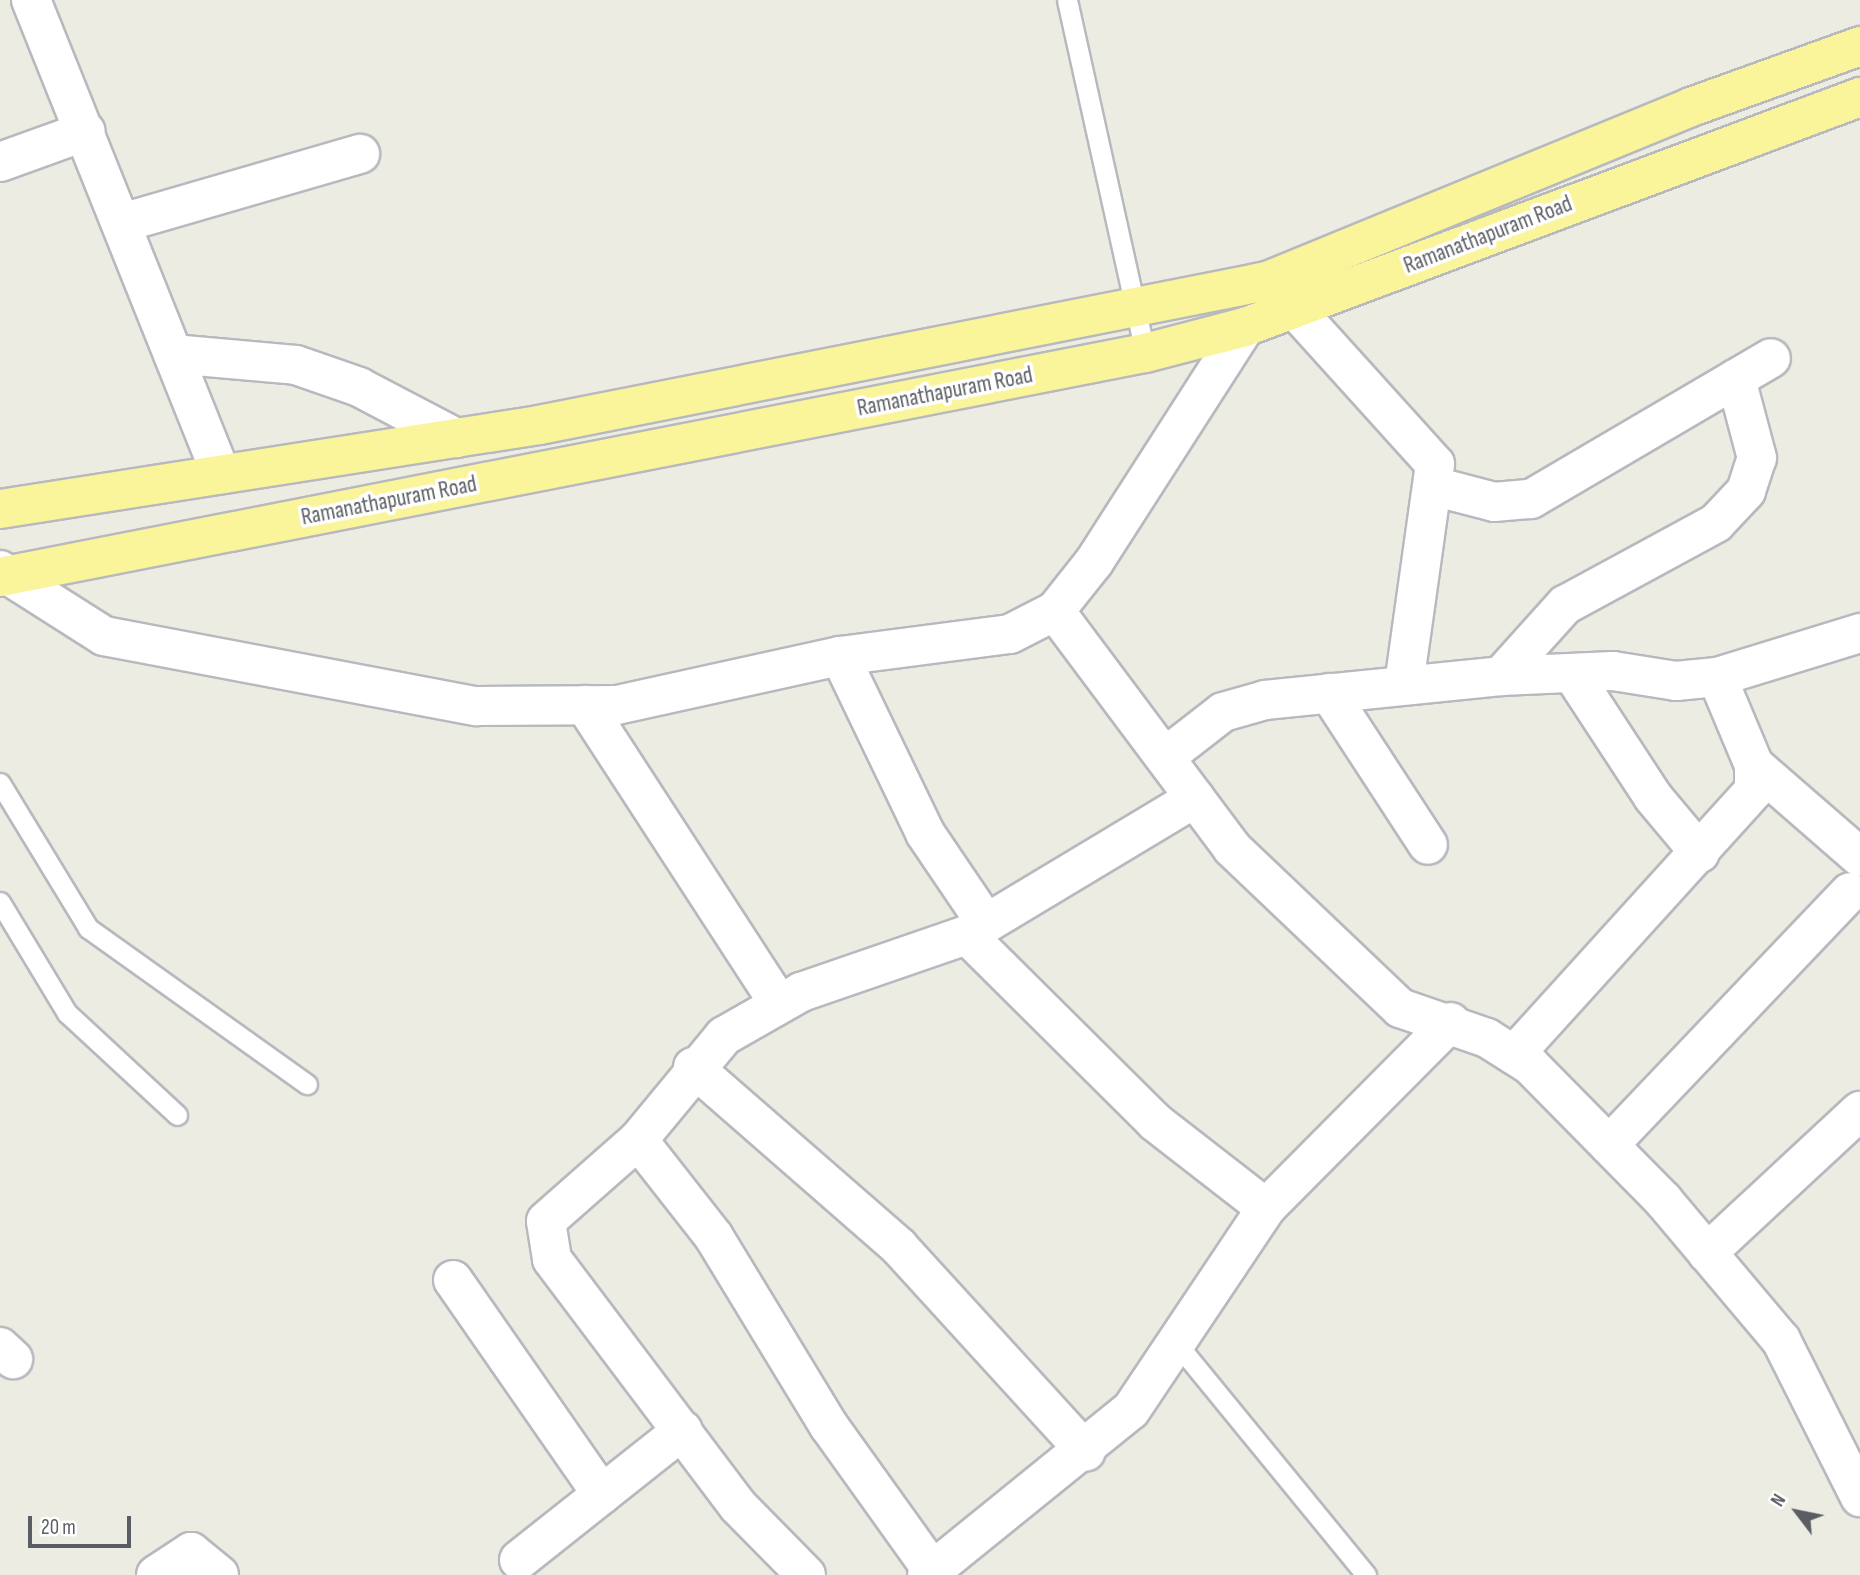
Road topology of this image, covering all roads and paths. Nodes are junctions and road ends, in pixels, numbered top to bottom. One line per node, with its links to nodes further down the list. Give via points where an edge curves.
1 (32, 0): 5 (street)
2 (1067, 0): 9 (lane)
3 (1860, 46): 9 (highway, Ramanathapuram Road, via 1691,107 1268,281)
4 (1860, 97): 10 (highway, Ramanathapuram Road)
5 (86, 131): 7 (street); 8 (street)
6 (360, 154): 8 (street)
7 (0, 162)
8 (122, 223): 13 (street)
9 (1136, 307): 12 (lane); 16 (highway, Ramanathapuram Road)
10 (1294, 308): 11 (highway, Ramanathapuram Road); 18 (street, via 1426,448)
11 (1245, 327): 12 (highway, Ramanathapuram Road); 21 (street, via 1094,562)
12 (1145, 353): 20 (highway, Ramanathapuram Road)
13 (173, 354): 16 (street, via 296,365 359,387); 17 (street)
14 (1771, 358): 15 (street)
15 (1736, 379): 18 (street, via 1531,499 1494,502); 25 (street, via 1757,458 1746,491 1716,523 1565,605)
16 (456, 438): 17 (highway, Ramanathapuram Road)
17 (221, 474): 19 (highway, Ramanathapuram Road)
18 (1437, 487): 27 (street)
19 (0, 509)
20 (1, 575): 29 (street, via 104,636 476,706)
21 (1055, 611): 23 (street, via 1010,634); 30 (street)
22 (1860, 633): 26 (street)
23 (840, 656): 29 (street, via 617,705); 38 (street)
24 (1572, 673): 25 (street); 26 (street, via 1613,671 1675,681); 35 (street, via 1653,797)
25 (1502, 676): 27 (street)
26 (1717, 677): 31 (street)
27 (1404, 685): 28 (street)
28 (1329, 693): 30 (street, via 1223,712); 34 (street)
29 (585, 705): 39 (street)
30 (1165, 757): 33 (street)
31 (1754, 765): 35 (street, via 1754,790); 36 (street)
32 (0, 783): 43 (lane, via 88,928)
33 (1195, 797): 38 (street); 40 (street, via 1232,848 1385,996 1415,1014)
34 (1428, 845)
35 (1700, 853): 41 (street)
36 (1855, 874): 47 (street)
37 (0, 902): 45 (lane, via 67,1013)
38 (977, 929): 39 (street); 48 (street, via 1155,1122)
39 (779, 1004): 42 (street, via 724,1036)
40 (1451, 1022): 41 (street); 48 (street)
41 (1514, 1055): 47 (street)
42 (693, 1067): 46 (street); 53 (street, via 899,1247)
43 (307, 1084)
44 (1860, 1111): 49 (street)
45 (177, 1115)
46 (638, 1140): 52 (street, via 555,1206 544,1237 552,1259); 57 (street, via 713,1237 829,1426)
47 (1609, 1145): 49 (street)
48 (1266, 1208): 51 (street)
49 (1707, 1252): 55 (street, via 1781,1340)
50 (453, 1280): 54 (street)
51 (1178, 1345): 53 (street, via 1152,1386); 61 (lane)
52 (683, 1430): 54 (street); 60 (street, via 738,1506)
53 (1086, 1452): 57 (street)
54 (601, 1494): 56 (street)
55 (1860, 1497)
56 (519, 1560)
57 (930, 1572)
58 (156, 1575): 59 (street, via 191,1552)
59 (219, 1575)
60 (806, 1575)
61 (1366, 1575)

